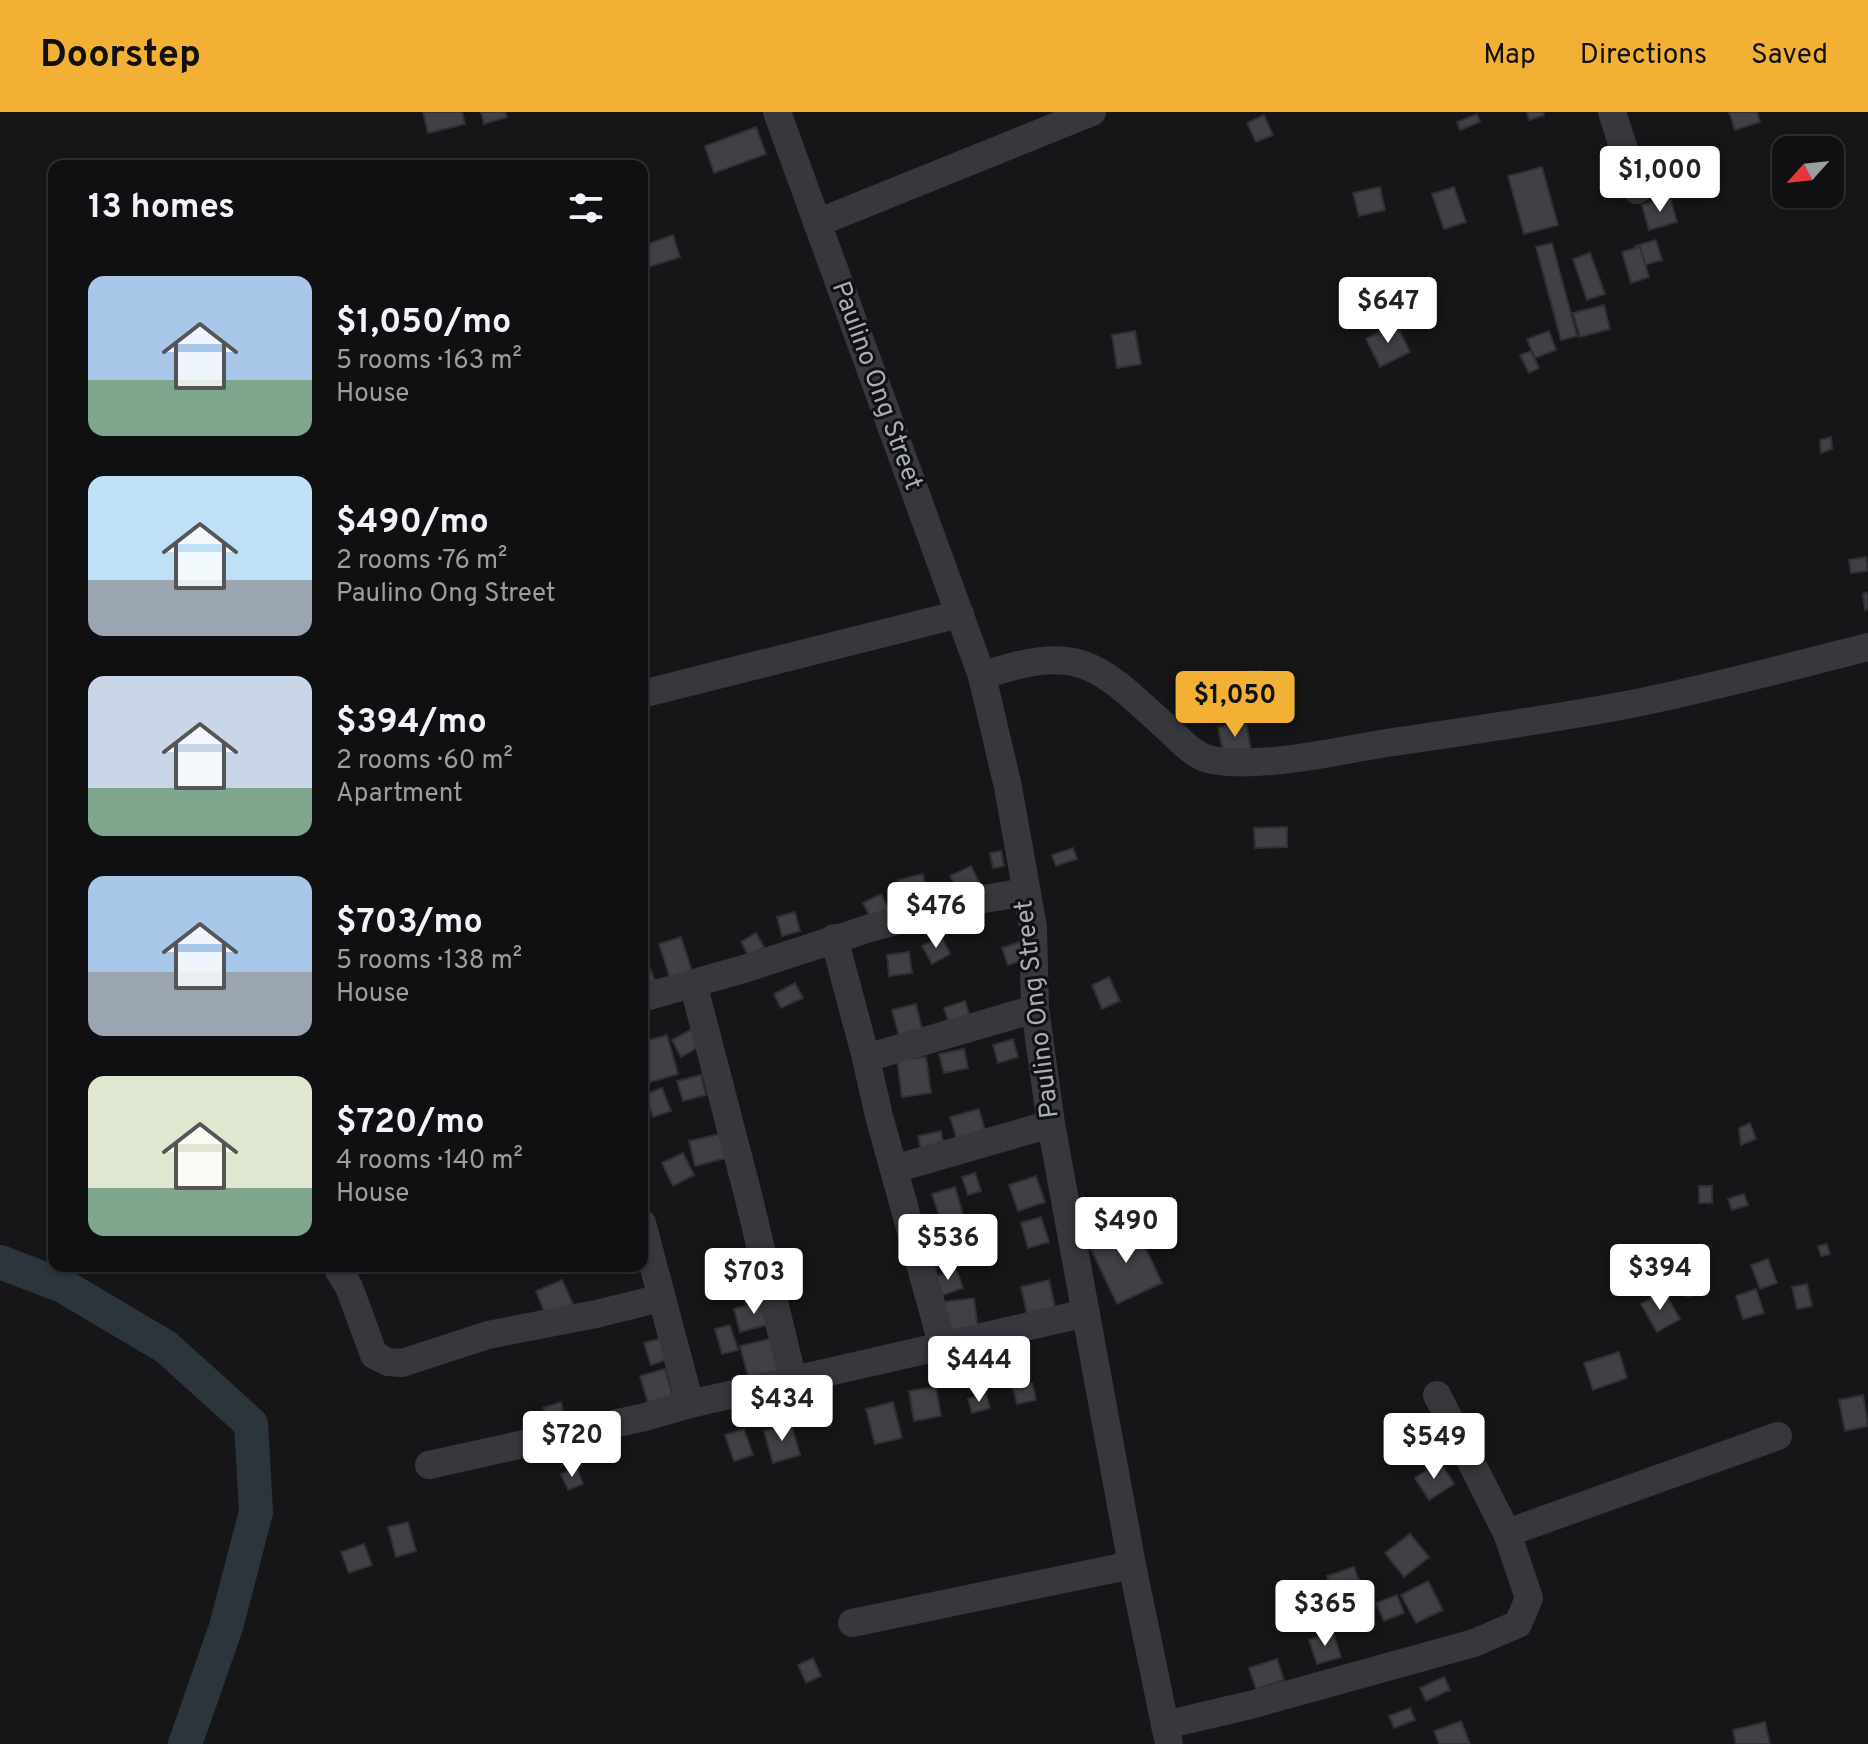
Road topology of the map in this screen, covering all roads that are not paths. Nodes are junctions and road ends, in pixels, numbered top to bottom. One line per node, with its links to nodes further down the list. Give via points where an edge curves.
1 (777, 112): 6 (street, Paulino Ong Street)
2 (1092, 112): 4 (street)
3 (1612, 112): 5 (street)
4 (1046, 121): 6 (street)
5 (1637, 190)
6 (817, 223): 7 (street, Paulino Ong Street)
7 (960, 614): 9 (street, Paulino Ong Street); 10 (street)
8 (1868, 647): 9 (street, via 1626,705 1453,735 1235,763 1208,759 1188,747 1105,673 1077,661 1018,663)
9 (982, 676): 11 (street, Paulino Ong Street)
10 (648, 692)
11 (1025, 892): 12 (street); 15 (street, Paulino Ong Street, via 1033,927)
12 (834, 938): 13 (street); 16 (street)
13 (693, 983): 14 (street); 24 (street)
14 (648, 996)
15 (1035, 1009): 16 (street); 17 (street, Paulino Ong Street)
16 (866, 1058): 18 (street)
17 (1051, 1124): 18 (street); 22 (street, Paulino Ong Street)
18 (894, 1169): 23 (street)
19 (648, 1247): 21 (street)
20 (339, 1272): 21 (street, via 374,1355 388,1362 402,1363 488,1335)
21 (661, 1298): 26 (street)
22 (1086, 1313): 23 (street); 30 (street, Paulino Ong Street)
23 (943, 1347): 24 (street)
24 (793, 1380): 26 (street)
25 (1437, 1395): 29 (street)
26 (690, 1404): 28 (street)
27 (1778, 1436): 29 (street)
28 (429, 1465)
29 (1507, 1533): 32 (street, via 1529,1598 1518,1624 1474,1643 1250,1705)
30 (1132, 1565): 31 (street); 32 (street, Paulino Ong Street)
31 (852, 1623)
32 (1167, 1734)

